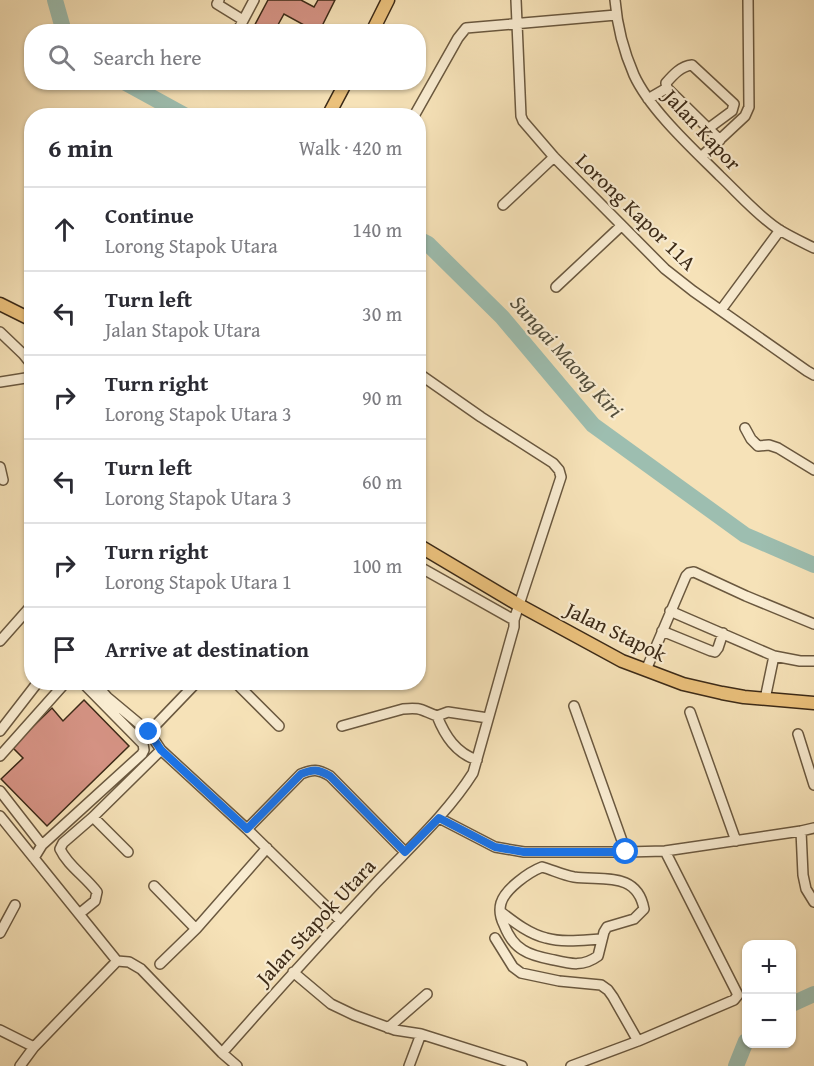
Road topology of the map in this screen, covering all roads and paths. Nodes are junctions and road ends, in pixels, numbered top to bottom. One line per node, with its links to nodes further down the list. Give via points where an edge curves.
1 (254, 0): 8 (street)
2 (388, 0): 10 (main road)
3 (516, 0): 11 (street, Lorong Kapor 11A)
4 (615, 0): 7 (street, Jalan Kapor)
5 (748, 0): 18 (street, via 749,106 746,116)
6 (218, 2): 8 (street)
7 (616, 15): 11 (street); 14 (street, Jalan Kapor, via 634,76)
8 (243, 20): 9 (street)
9 (241, 24)
10 (376, 24)
11 (518, 24): 16 (street, via 466,28); 19 (street, Lorong Kapor 11A, via 521,116)
12 (667, 88): 14 (street); 17 (street); 17 (street, via 668,80 683,67 692,65 734,104 732,111)
13 (341, 90): 15 (main road)
14 (648, 99): 20 (street, Jalan Kapor)
15 (332, 108)
16 (419, 108)
17 (709, 128): 18 (street)
18 (720, 140): 20 (street)
19 (554, 157): 21 (street); 22 (street, Lorong Kapor 11A)
20 (701, 157): 23 (street, Jalan Kapor)
21 (503, 205)
22 (621, 226): 25 (street); 27 (street, Lorong Kapor 11A, via 665,269)
23 (780, 230): 24 (street, Jalan Kapor); 27 (street)
24 (814, 248)
25 (556, 287)
26 (0, 304): 28 (main road)
27 (721, 310): 31 (street, Lorong Kapor 11A)
28 (24, 316)
29 (0, 332): 30 (street)
30 (24, 356)
31 (814, 375)
32 (24, 378): 34 (street)
33 (426, 379): 41 (street, Jalan Stapok Utara, via 559,470 561,477)
34 (0, 382)
35 (745, 428): 37 (street, via 758,446 778,448)
36 (0, 467): 38 (street)
37 (814, 470)
38 (3, 480)
39 (426, 550): 41 (main road, Jalan Stapok)
40 (426, 570): 44 (street)
41 (519, 604): 44 (street, Jalan Stapok Utara); 51 (main road, Jalan Stapok, via 622,661)
42 (670, 611): 45 (street, via 686,576 694,572); 46 (street); 47 (street)
43 (24, 614): 48 (street)
44 (514, 620): 63 (street, Jalan Stapok Utara)
45 (814, 624)
46 (662, 631): 47 (street, via 715,652); 51 (street)
47 (723, 633): 49 (street)
48 (0, 641)
49 (774, 656): 50 (street); 58 (street)
50 (814, 661)
51 (646, 670): 58 (main road, Jalan Stapok, via 683,684)
52 (32, 690): 66 (street)
53 (59, 690): 70 (street)
54 (90, 690): 81 (street, via 143,744 144,750)
55 (101, 690): 67 (street)
56 (189, 690): 67 (street)
57 (243, 690): 64 (street)
58 (765, 699): 59 (main road, Jalan Stapok)
59 (814, 703)
60 (574, 706): 87 (street)
61 (690, 712): 80 (street)
62 (436, 716): 63 (street, via 448,712); 65 (street, via 420,708 403,709); 71 (street, via 444,734)
63 (488, 718): 71 (street, Jalan Stapok Utara)
64 (279, 726)
65 (342, 726)
66 (0, 731)
67 (149, 732): 69 (street)
68 (798, 734): 72 (street)
69 (161, 750): 75 (street); 78 (street)
70 (0, 756)
71 (477, 760): 76 (street, Jalan Stapok Utara, via 464,787)
72 (814, 785)
73 (0, 791): 81 (street)
74 (0, 816): 88 (street)
75 (93, 817): 84 (street); 94 (street, via 60,849 96,892 94,901)
76 (439, 818): 85 (street, Jalan Stapok Utara); 86 (street, via 495,847)
77 (814, 828): 79 (street)
78 (247, 829): 82 (street); 85 (street, via 301,774 312,769 330,776)
79 (801, 831): 80 (street); 91 (street, via 803,875)
80 (736, 841): 83 (street)
81 (42, 845): 88 (street)
82 (267, 849): 95 (street); 96 (street)
83 (665, 851): 87 (street); 107 (street, via 738,995)
84 (128, 852)
85 (405, 852): 95 (street, Jalan Stapok Utara)
86 (555, 852): 87 (street); 89 (street)
87 (626, 852)
88 (34, 858): 94 (street)
89 (556, 870): 93 (street, via 542,867 532,871 506,894 500,903); 99 (street, via 574,877 627,883 639,894 644,909 634,919 607,927)
90 (154, 886): 96 (street)
91 (814, 902)
92 (15, 905): 97 (street)
93 (501, 912): 99 (street, via 544,938); 99 (street, via 513,941 540,957 582,964 598,956)
94 (79, 914): 100 (street)
95 (341, 921): 102 (street, Jalan Stapok Utara)
96 (196, 929): 101 (street)
97 (0, 933)
98 (495, 938): 107 (street, via 521,973 601,985 608,990)
99 (602, 939)
100 (117, 961): 108 (street); 109 (street, via 141,969)
101 (160, 964)
102 (293, 972): 104 (street, via 331,1004); 109 (street, Jalan Stapok Utara)
103 (427, 994): 104 (street)
104 (388, 1028): 106 (street)
105 (0, 1030): 108 (street)
106 (421, 1035): 112 (street); 113 (street)
107 (638, 1041): 114 (street)
108 (34, 1047): 110 (street)
109 (222, 1053): 111 (street)
110 (20, 1066)
111 (237, 1066)
112 (409, 1066)
113 (522, 1066)
114 (571, 1066)

